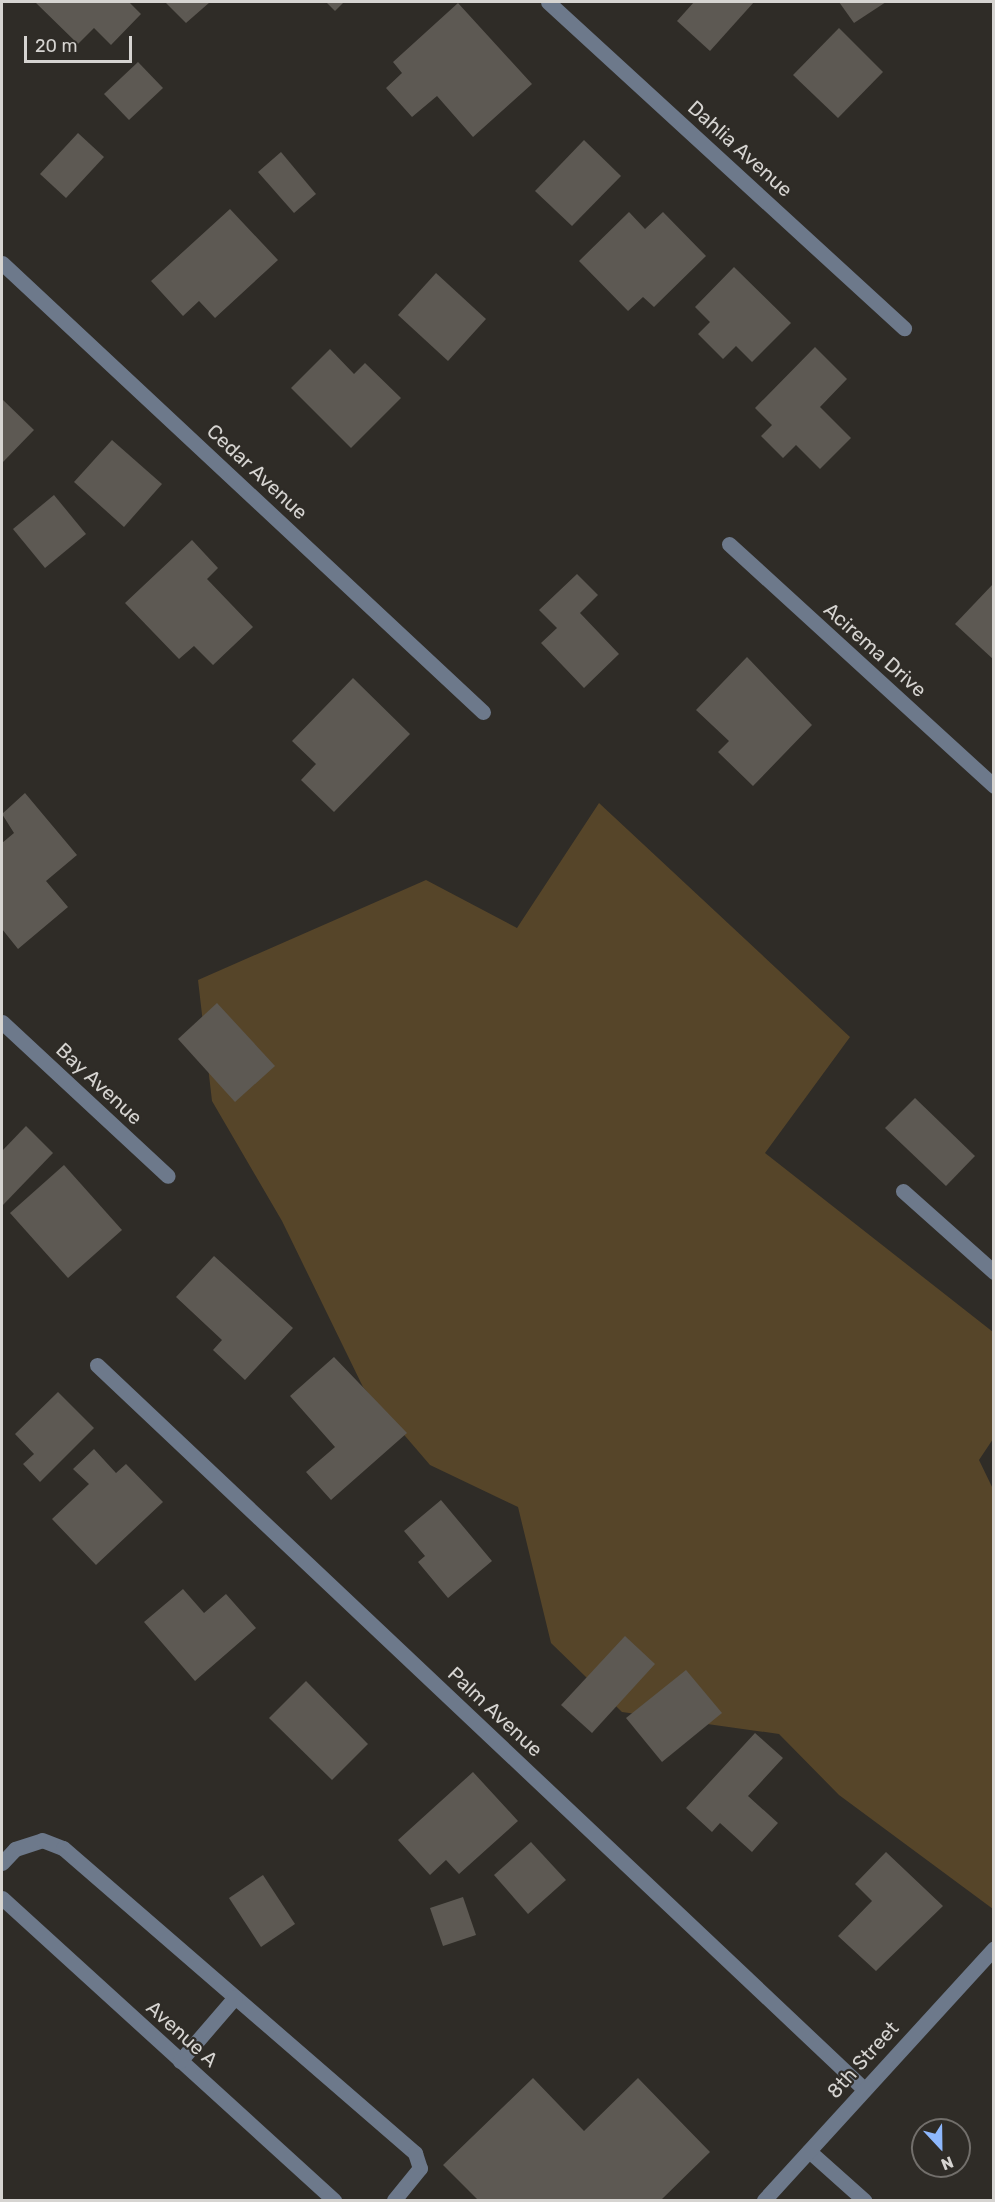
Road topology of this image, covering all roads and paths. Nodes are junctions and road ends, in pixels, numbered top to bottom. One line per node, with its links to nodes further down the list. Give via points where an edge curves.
1 (548, 2): 3 (street, Dahlia Avenue)
2 (2, 262): 5 (street, Cedar Avenue)
3 (904, 327)
4 (729, 544): 6 (street, Acirema Drive)
5 (483, 712)
6 (993, 786)
7 (2, 1022): 8 (street, Bay Avenue)
8 (168, 1176)
9 (903, 1191): 10 (street)
10 (993, 1272)
11 (97, 1365): 17 (street, Palm Avenue)
12 (2, 1863): 15 (street, via 15,1850 42,1840 63,1848)
13 (2, 1898): 16 (street, Avenue A)
14 (993, 1947): 17 (street, 8th Street)
15 (235, 1997): 16 (street); 20 (street, via 415,2154 420,2168)
16 (180, 2061): 19 (street, Avenue A)
17 (864, 2089): 18 (street, 8th Street)
18 (809, 2151): 21 (street, 8th Street); 22 (street)
19 (334, 2200)
20 (394, 2200)
21 (764, 2200)
22 (864, 2200)

